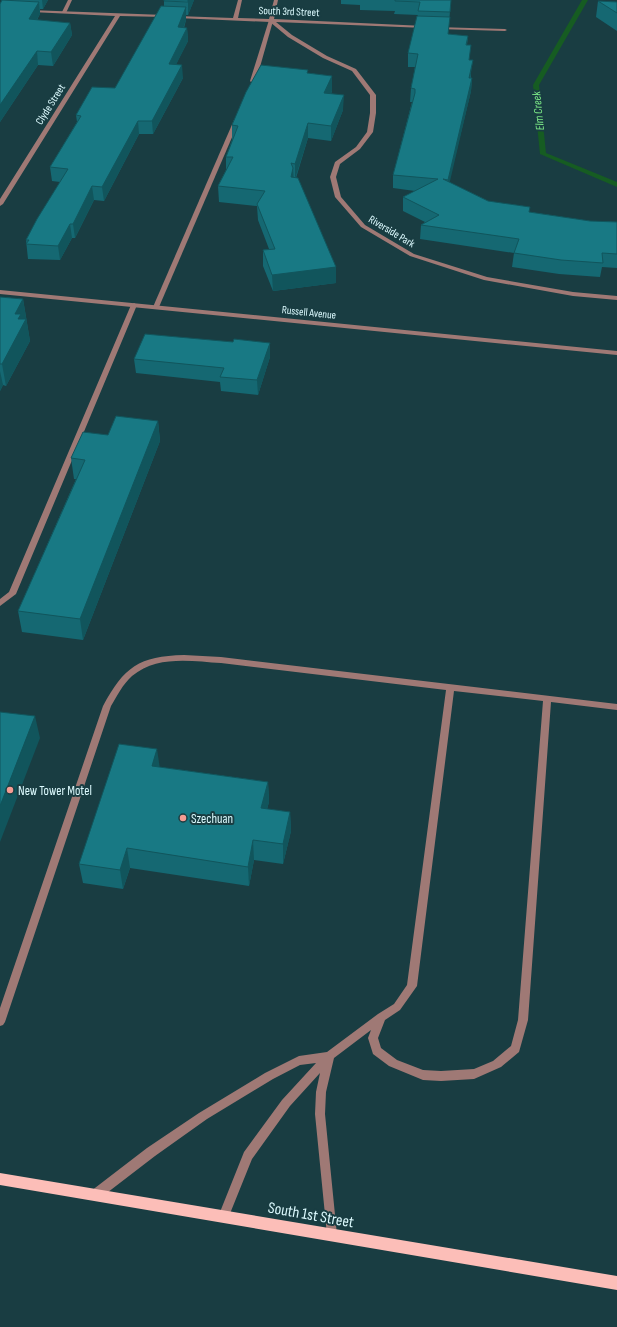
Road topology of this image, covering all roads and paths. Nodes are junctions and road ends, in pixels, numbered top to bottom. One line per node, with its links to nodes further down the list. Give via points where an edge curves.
1 (70, 0): 5 (street)
2 (240, 0): 7 (street)
3 (276, 0): 8 (street)
4 (24, 11): 5 (street, South 3rd Street)
5 (64, 12): 6 (street, South 3rd Street)
6 (118, 15): 7 (street, South 3rd Street); 12 (street, Clyde Street)
7 (235, 19): 8 (street, South 3rd Street)
8 (271, 21): 9 (street, South 3rd Street); 10 (street); 14 (street, Riverside Park, via 325,57 354,70 373,95 370,132 358,148 337,163 333,178 338,197 362,226 412,255 486,279 573,294)
9 (505, 30)
10 (250, 88)
11 (238, 118): 16 (street)
12 (0, 204)
13 (0, 292): 15 (street, Russell Avenue)
14 (617, 298)
15 (134, 305): 16 (street, Russell Avenue); 18 (street, via 12,594)
16 (156, 307): 17 (street, Russell Avenue)
17 (617, 353)
18 (0, 603)
19 (450, 687): 20 (street); 22 (street, via 412,986 396,1007); 23 (street, via 221,660 172,658 147,662 133,669 114,691 107,706)
20 (547, 698): 21 (street); 22 (street, via 523,1020 515,1049 497,1064 474,1074 423,1075 393,1063 377,1051 373,1038)
21 (617, 707)
22 (381, 1017): 24 (street)
23 (0, 1022)
24 (329, 1056): 26 (street, via 299,1061 269,1076 197,1120); 27 (street, via 286,1103 248,1156); 28 (street, via 321,1092 320,1114)
25 (0, 1179): 26 (main road, South 1st Street)
26 (95, 1195): 27 (main road, South 1st Street)
27 (223, 1217): 28 (main road, South 1st Street)
28 (332, 1235): 29 (main road, South 1st Street)
29 (617, 1283)

